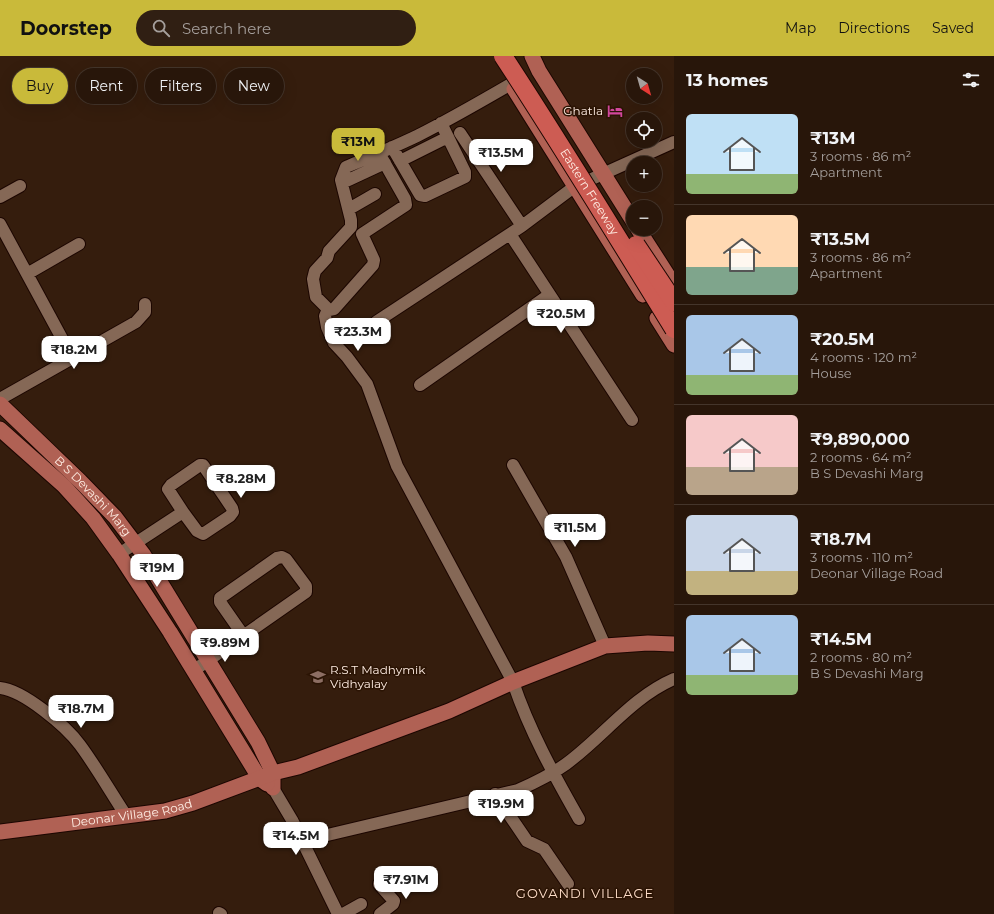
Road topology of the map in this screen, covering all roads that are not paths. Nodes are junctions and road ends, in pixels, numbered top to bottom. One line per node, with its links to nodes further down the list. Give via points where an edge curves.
1 (494, 56): 5 (main road)
2 (503, 56): 34 (highway, Eastern Freeway, bridge, via 552,130)
3 (515, 56): 30 (highway, Eastern Freeway, bridge)
4 (532, 56): 13 (main road)
5 (512, 84): 6 (street); 15 (main road)
6 (441, 123): 8 (street); 10 (street)
7 (460, 133): 21 (street)
8 (448, 137): 12 (street); 12 (street, via 465,177 425,196 420,194)
9 (674, 142): 13 (street)
10 (396, 145): 11 (street); 12 (street)
11 (382, 158): 18 (street, via 346,167 341,180); 23 (street, via 406,205)
12 (404, 159)
13 (602, 173): 15 (street); 19 (main road)
14 (20, 186): 17 (street)
15 (574, 187): 21 (street); 35 (main road)
16 (375, 194): 18 (street)
17 (0, 197)
18 (349, 209): 22 (street)
19 (626, 210)
20 (0, 224): 27 (street)
21 (522, 226): 24 (street)
22 (351, 227): 23 (street); 32 (street, via 334,244 327,258 315,271 313,279 316,297)
23 (362, 234): 32 (street, via 374,260 373,265 334,308)
24 (510, 234): 29 (street); 33 (street)
25 (642, 236): 28 (main road)
26 (79, 244): 27 (street)
27 (27, 274): 36 (street)
28 (674, 285)
29 (549, 295): 37 (street); 40 (street)
30 (674, 302)
31 (145, 304): 36 (street, via 144,312 136,322)
32 (328, 309): 52 (street, via 325,316 334,343 367,384 397,466)
33 (376, 322)
34 (674, 329)
35 (674, 345)
36 (72, 357): 38 (street)
37 (420, 385)
38 (0, 399)
39 (0, 404): 44 (main road, B S Devashi Marg, via 115,516)
40 (632, 420)
41 (0, 429): 45 (main road, B S Devashi Marg, via 64,486 93,518)
42 (513, 465): 48 (street, via 566,557)
43 (183, 512): 43 (street, via 196,531 204,534 233,512 203,465 168,489); 44 (street)
44 (136, 544): 45 (street); 49 (main road, B S Devashi Marg)
45 (119, 554): 50 (main road, B S Devashi Marg)
46 (243, 635): 46 (street, via 306,592 306,586 286,559 277,558 220,598 220,602); 49 (street)
47 (674, 644): 48 (main road, Deonar Village Road)
48 (605, 646): 52 (main road, Deonar Village Road)
49 (208, 660): 50 (street); 54 (main road, B S Devashi Marg)
50 (193, 671): 55 (main road, B S Devashi Marg)
51 (674, 679): 56 (street, via 646,694 566,764)
52 (514, 682): 56 (street, via 522,707); 57 (main road, Deonar Village Road, via 449,711)
53 (0, 688): 59 (street, via 9,689 41,707 79,744)
54 (258, 742): 55 (main road); 57 (main road, B S Devashi Marg)
55 (243, 750): 57 (main road, B S Devashi Marg)
56 (552, 772): 58 (street, via 518,790); 60 (street)
57 (268, 780): 59 (main road, Deonar Village Road, via 165,811); 62 (street, B S Devashi Marg)
58 (495, 794): 62 (street); 64 (street, via 527,841 544,849)
59 (127, 817): 61 (main road, Deonar Village Road)
60 (579, 819)
61 (0, 832)
62 (302, 841): 66 (street, B S Devashi Marg)
63 (379, 884): 68 (street, via 394,901)
64 (568, 884)
65 (361, 905): 67 (street)
66 (338, 914)
67 (344, 914)
68 (380, 914)

